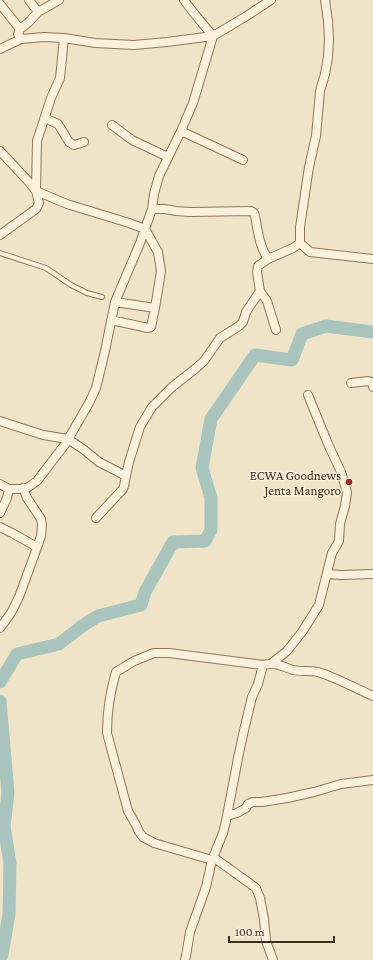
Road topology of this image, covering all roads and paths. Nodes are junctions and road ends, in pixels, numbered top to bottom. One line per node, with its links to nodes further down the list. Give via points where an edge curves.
1 (29, 0): 7 (street)
2 (59, 0): 7 (street)
3 (184, 0): 9 (street)
4 (271, 0): 9 (street)
5 (325, 0): 24 (street, via 328,57 320,91 316,136 302,210)
6 (0, 4): 8 (street)
7 (38, 12): 8 (street)
8 (20, 29): 11 (street, via 18,34)
9 (213, 36): 10 (street, via 134,45); 15 (street, via 193,103)
10 (64, 38): 11 (street, via 44,36); 13 (street, via 60,78)
11 (21, 39): 12 (street)
12 (0, 49)
13 (45, 118): 16 (street, via 58,124 69,142 74,145); 20 (street, via 38,141)
14 (112, 125): 18 (street, via 132,140)
15 (181, 131): 18 (street); 19 (street)
16 (84, 142)
17 (0, 151): 20 (street)
18 (168, 157): 21 (street, via 159,176)
19 (243, 160)
20 (36, 191): 22 (street); 23 (street, via 39,203 36,210)
21 (152, 209): 22 (street); 26 (street, via 190,212 251,211 255,216 262,249)
22 (144, 229): 30 (street); 31 (street, via 158,252 161,271)
23 (0, 235)
24 (300, 242): 26 (street, via 293,248); 27 (street, via 310,252)
25 (0, 253): 29 (lane, via 46,268 71,285)
26 (268, 259): 28 (street, via 258,266)
27 (373, 259)
28 (260, 291): 33 (street, via 267,301); 39 (street, via 246,312 243,322 220,338 204,361 152,407 140,427)
29 (102, 297)
30 (115, 302): 31 (street); 32 (street)
31 (155, 308): 32 (street, via 151,327 148,328)
32 (111, 320): 38 (street, via 96,388)
33 (276, 330)
34 (351, 383): 35 (street, via 368,381 373,383)
35 (373, 387)
36 (308, 395): 47 (street, via 347,492 339,541 332,552)
37 (0, 421): 38 (street, via 43,435)
38 (68, 439): 39 (street, via 99,462); 41 (street, via 37,481)
39 (126, 476): 44 (street, via 123,489)
40 (0, 484): 42 (street)
41 (23, 488): 42 (street); 46 (street, via 41,519)
42 (9, 489): 43 (street)
43 (0, 513)
44 (96, 518)
45 (0, 527): 46 (street)
46 (38, 547): 49 (street, via 19,597)
47 (327, 574): 48 (street); 50 (street, via 319,605 287,651)
48 (373, 574)
49 (0, 628)
50 (272, 663): 51 (street); 52 (street, via 293,670 316,671)
51 (263, 665): 54 (street, via 245,726); 55 (street, via 154,653 116,672 111,690 107,733 128,811 139,832 154,843)
52 (373, 696)
53 (373, 780): 54 (street, via 341,784 287,798 253,802 237,813)
54 (227, 816): 55 (street, via 224,833)
55 (213, 859): 56 (street, via 190,932); 57 (street, via 256,888 264,919 266,941)
56 (185, 960)
57 (273, 960)

